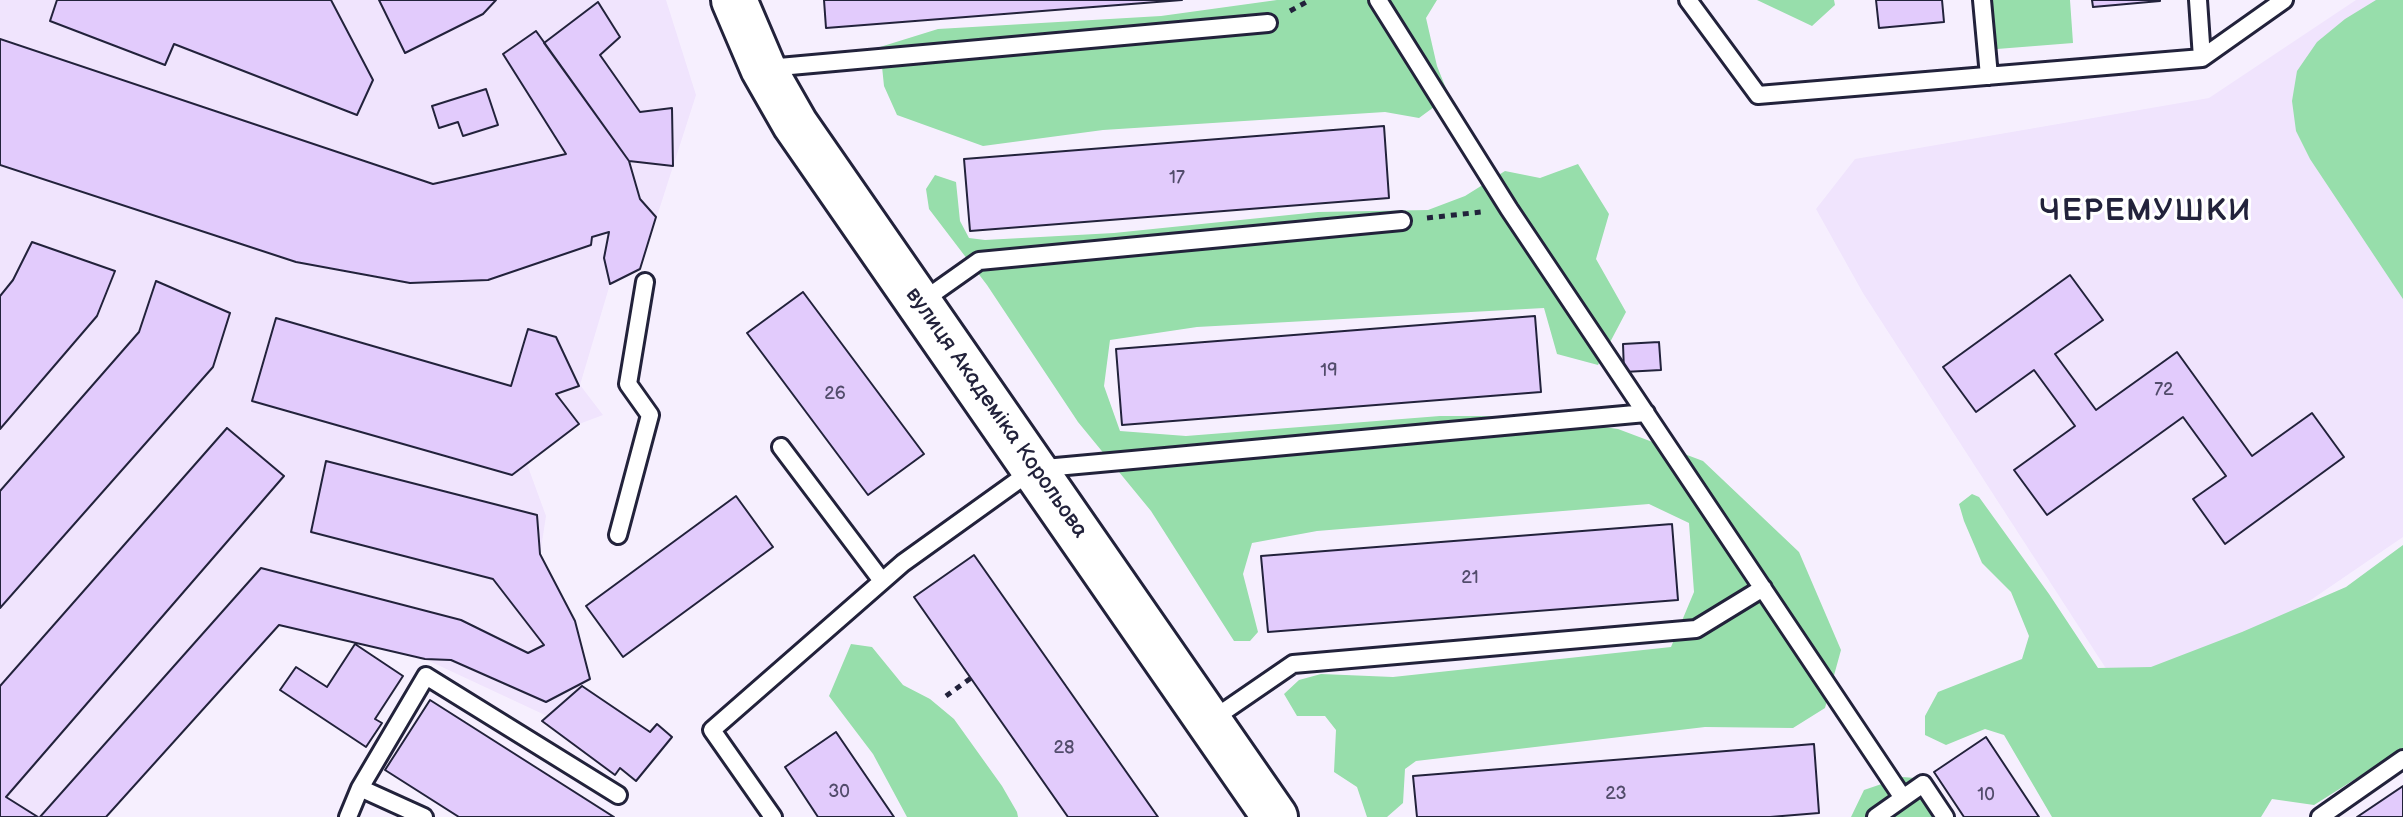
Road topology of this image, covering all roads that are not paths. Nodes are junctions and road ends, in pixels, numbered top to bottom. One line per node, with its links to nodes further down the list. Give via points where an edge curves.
1 (734, 0): 9 (street, вулиця Академіка Корольова)
2 (1378, 0): 14 (lane)
3 (1688, 0): 10 (lane, via 1758,95)
4 (1982, 0): 10 (lane)
5 (2198, 0): 8 (lane)
6 (2284, 0): 8 (lane)
7 (1268, 23): 9 (lane)
8 (2202, 58): 10 (lane)
9 (763, 68): 13 (street, вулиця Академіка Корольова, via 795,124)
10 (1989, 76)
11 (1402, 221): 13 (lane, via 979,261)
12 (645, 282): 17 (lane, via 628,384 650,415)
13 (919, 303): 16 (street, вулиця Академіка Корольова)
14 (1646, 413): 16 (lane); 19 (lane)
15 (781, 447): 18 (lane)
16 (1034, 469): 18 (lane); 20 (street, вулиця Академіка Корольова)
17 (618, 535)
18 (882, 581): 27 (lane, via 712,730)
19 (1763, 588): 20 (lane, via 1696,629 1293,664); 24 (lane)
20 (1209, 721): 28 (street, вулиця Академіка Корольова)
21 (2403, 759): 31 (lane)
22 (360, 788): 23 (lane, via 426,676); 25 (lane); 26 (lane)
23 (618, 795)
24 (1903, 798): 29 (lane); 30 (lane, via 1923,784)
25 (348, 817)
26 (424, 817)
27 (773, 817)
28 (1275, 817)
29 (1876, 817)
30 (1945, 817)
31 (2320, 817)

